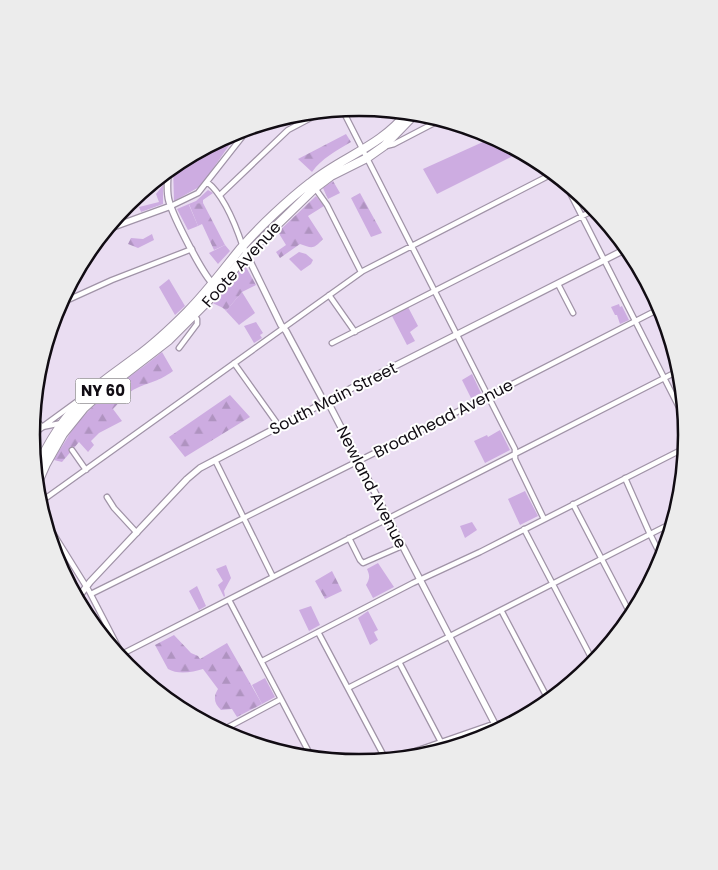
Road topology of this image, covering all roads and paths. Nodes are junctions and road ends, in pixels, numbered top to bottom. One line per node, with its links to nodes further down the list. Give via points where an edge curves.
1 (346, 117): 8 (street)
2 (401, 119): 8 (highway, Foote Avenue / NY 60)
3 (409, 120): 7 (highway, Foote Avenue / NY 60)
4 (306, 121): 13 (street, via 288,130)
5 (431, 124): 7 (street)
6 (241, 139): 11 (street)
7 (384, 146): 8 (highway, Foote Avenue / NY 60)
8 (365, 154): 12 (highway, Foote Avenue / NY 60, via 326,171); 19 (street)
9 (546, 177): 19 (street)
10 (168, 180): 15 (street)
11 (207, 182): 13 (street); 15 (street, via 194,196)
12 (312, 185): 20 (highway, Foote Avenue / NY 60); 23 (highway, Foote Avenue / NY 60); 25 (street, via 327,205)
13 (220, 195): 20 (street)
14 (573, 198): 17 (street)
15 (171, 206): 18 (street); 21 (street)
16 (588, 213): 17 (street)
17 (582, 216): 24 (street); 28 (street)
18 (119, 225)
19 (412, 246): 25 (street); 28 (street)
20 (243, 247): 23 (street, Newland Avenue); 27 (highway, Foote Avenue / NY 60)
21 (192, 249): 27 (street, via 206,276); 30 (street)
22 (620, 252): 24 (street, South Main Street)
23 (246, 256): 27 (highway, Foote Avenue / NY 60); 35 (street, Newland Avenue)
24 (604, 260): 26 (street, South Main Street); 34 (street)
25 (362, 272): 29 (street)
26 (558, 284): 33 (street); 37 (street, South Main Street)
27 (216, 286): 32 (highway, Foote Avenue / NY 60)
28 (435, 291): 36 (street); 37 (street)
29 (329, 295): 35 (street); 36 (street)
30 (71, 299)
31 (653, 312): 34 (street, Broadhead Avenue)
32 (191, 313): 39 (street, via 197,324); 43 (highway, Foote Avenue / NY 60); 47 (highway, Foote Avenue / NY 60, via 153,354 103,392)
33 (573, 313)
34 (635, 321): 42 (street); 44 (street, Broadhead Avenue)
35 (283, 328): 40 (street); 46 (street, Newland Avenue)
36 (355, 332): 38 (street)
37 (457, 336): 44 (street); 46 (street, South Main Street)
38 (332, 343)
39 (179, 348)
40 (234, 363): 49 (street); 57 (street)
41 (672, 374): 42 (street)
42 (664, 378): 45 (street); 53 (street)
43 (85, 396): 48 (highway, Foote Avenue / NY 60); 50 (street, Foote Avenue)
44 (487, 396): 53 (street); 56 (street, Broadhead Avenue)
45 (676, 401)
46 (326, 402): 49 (street, South Main Street); 56 (street, Newland Avenue)
47 (72, 422): 48 (street, Foote Avenue); 58 (highway, Foote Avenue / NY 60)
48 (61, 424): 50 (street, Foote Avenue); 54 (highway, Foote Avenue / NY 60)
49 (279, 426): 55 (street, South Main Street)
50 (42, 427)
51 (72, 450): 57 (street)
52 (677, 452): 59 (street)
53 (514, 454): 64 (street); 65 (street)
54 (41, 457)
55 (215, 460): 63 (street); 68 (street, South Main Street, via 187,479)
56 (358, 461): 63 (street, Broadhead Avenue); 64 (street, Newland Avenue)
57 (86, 470): 61 (street)
58 (43, 472)
59 (625, 478): 62 (street); 69 (street)
60 (107, 497): 68 (street)
61 (46, 498)
62 (573, 504): 65 (street); 74 (street)
63 (244, 518): 75 (street); 80 (street, Broadhead Avenue)
64 (388, 518): 70 (street); 72 (street, Newland Avenue)
65 (544, 519): 67 (street)
66 (664, 527): 69 (street)
67 (524, 530): 76 (street); 77 (street)
68 (137, 533): 78 (street, South Main Street)
69 (650, 534): 73 (street); 74 (street)
70 (348, 538): 72 (street, via 363,563); 75 (street)
71 (58, 542): 78 (street)
72 (402, 546): 76 (street, Newland Avenue)
73 (657, 548)
74 (601, 559): 77 (street); 82 (street)
75 (273, 577): 81 (street)
76 (420, 580): 84 (street); 86 (street, Newland Avenue)
77 (552, 583): 83 (street); 88 (street)
78 (86, 586): 79 (street, South Main Street); 80 (street)
79 (82, 592)
80 (91, 594): 85 (street)
81 (230, 600): 87 (street); 89 (street)
82 (627, 607)
83 (501, 610): 86 (street); 92 (street)
84 (318, 632): 89 (street); 91 (street)
85 (110, 634)
86 (449, 636): 90 (street); 94 (street, Newland Avenue)
87 (125, 652)
88 (590, 655)
89 (262, 661): 93 (street)
90 (399, 662): 91 (street); 97 (street)
91 (348, 688): 100 (street)
92 (545, 694)
93 (282, 699): 95 (street); 99 (street)
94 (495, 724)
95 (230, 726)
96 (464, 736): 97 (street)
97 (441, 742): 98 (street)
98 (431, 746)
99 (308, 750)
100 (382, 753)

